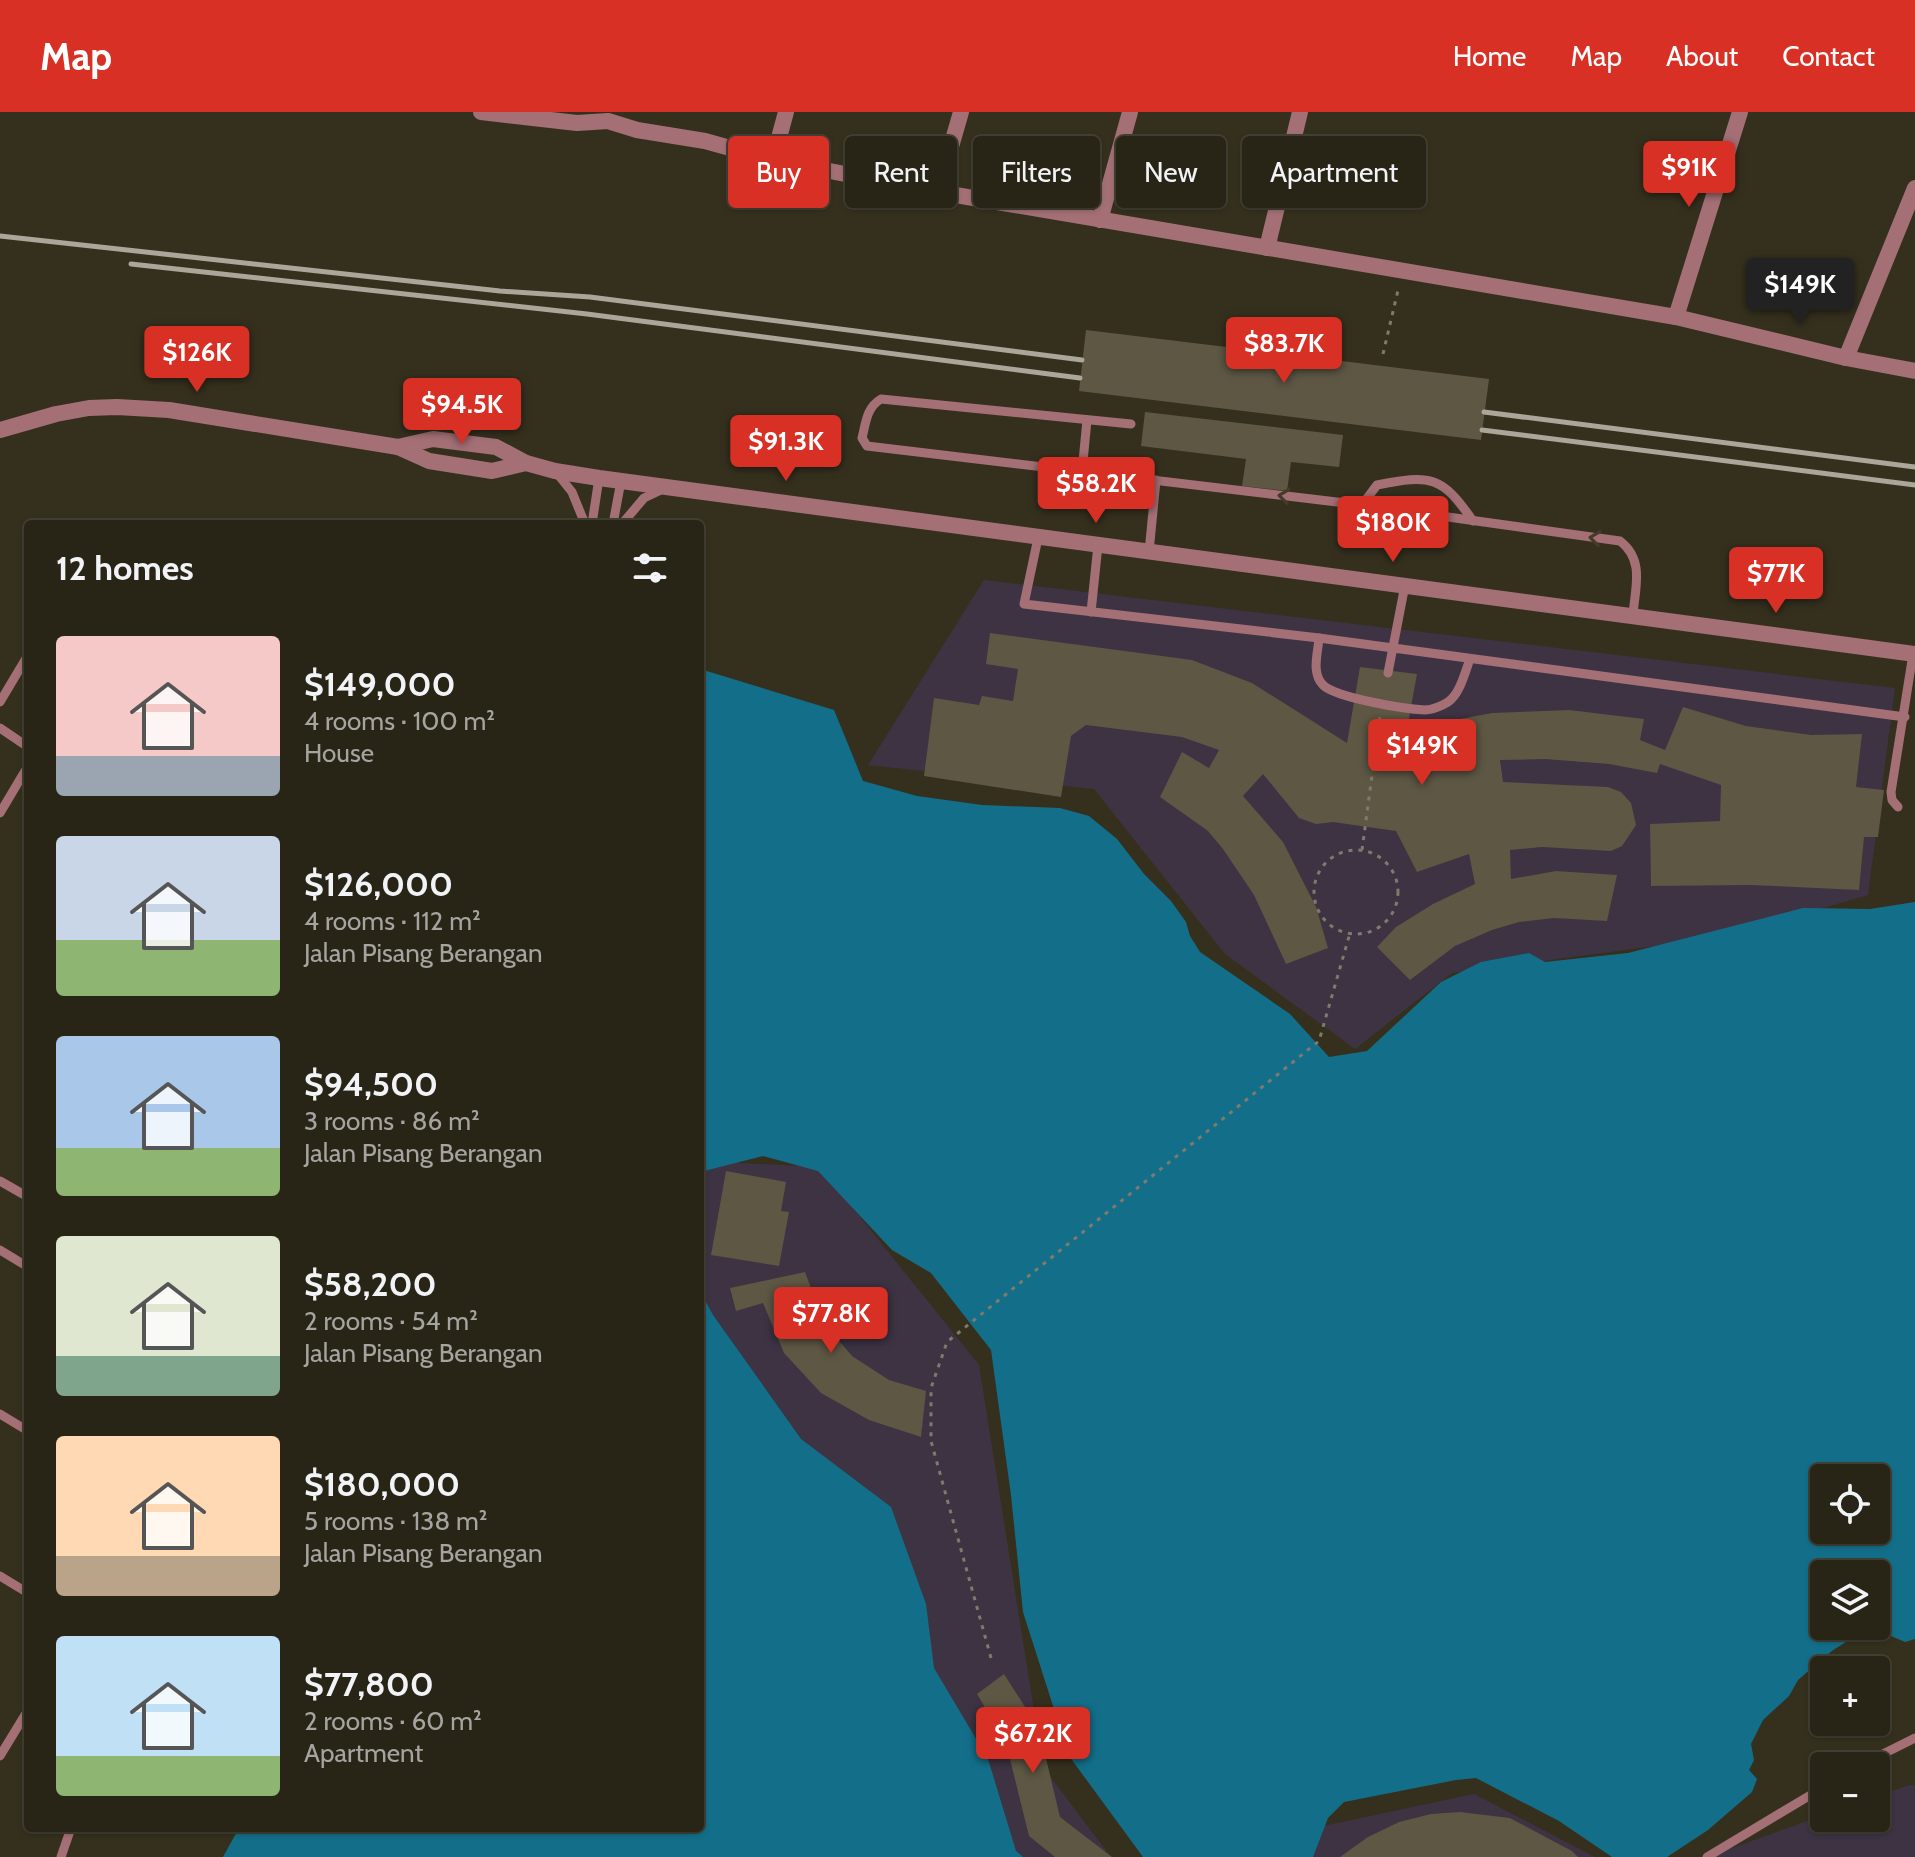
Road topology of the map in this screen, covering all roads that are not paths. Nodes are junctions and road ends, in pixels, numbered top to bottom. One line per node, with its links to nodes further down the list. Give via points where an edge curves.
1 (481, 112): 7 (street, via 577,123)
2 (786, 112): 8 (street)
3 (961, 112): 9 (street)
4 (1130, 112): 13 (street)
5 (1300, 112): 14 (street)
6 (1740, 112): 15 (street)
7 (610, 117): 10 (street, via 637,130)
8 (780, 136)
9 (954, 136)
10 (728, 147)
11 (1915, 188): 16 (street)
12 (957, 195): 13 (street)
13 (1100, 220): 14 (street)
14 (1267, 248): 15 (street)
15 (1676, 317): 16 (street)
16 (1846, 358): 17 (street)
17 (1915, 371)
18 (1087, 420): 19 (lane); 28 (lane); 28 (lane, via 881,399 868,411 862,438 867,446)
19 (1131, 424)
20 (0, 430): 22 (street, via 56,414 117,407 169,410)
21 (433, 439): 22 (street); 23 (street); 24 (street)
22 (398, 447): 24 (street)
23 (496, 447): 25 (street); 26 (street)
24 (429, 461): 26 (street)
25 (526, 463): 26 (street); 27 (street)
26 (492, 471)
27 (555, 471): 29 (street); 34 (lane, via 572,492)
28 (1082, 472): 30 (lane)
29 (599, 478): 31 (street); 35 (lane)
30 (1156, 480): 33 (lane, one-way to 30); 41 (lane)
31 (621, 481): 32 (street); 36 (lane)
32 (670, 487): 37 (lane, via 644,498); 39 (street)
33 (1362, 505): 38 (lane); 38 (lane, via 1377,485 1429,479 1456,497)
34 (583, 520)
35 (593, 520)
36 (614, 520)
37 (625, 520)
38 (1473, 521): 44 (lane, one-way to 38, via 1636,562 1620,541)
39 (1038, 538): 40 (street); 43 (lane, via 1024,604)
40 (1098, 545): 41 (street); 43 (lane)
41 (1149, 552): 42 (street)
42 (1405, 585): 44 (street); 46 (lane)
43 (1091, 612): 45 (lane)
44 (1633, 615): 47 (street)
45 (1319, 638): 46 (lane); 48 (lane, via 1316,674 1324,686 1336,693 1428,710 1449,702)
46 (1393, 649): 48 (lane); 50 (lane)
47 (1914, 654): 52 (lane)
48 (1470, 659): 52 (lane)
49 (24, 662): 51 (lane)
50 (1388, 673)
51 (0, 702)
52 (1905, 717): 56 (lane, via 1891,792)
53 (0, 728): 54 (lane)
54 (24, 744)
55 (24, 773): 57 (lane)
56 (1898, 807)
57 (0, 813)
58 (0, 1181): 59 (lane)
59 (24, 1195)
60 (0, 1250): 61 (lane)
61 (24, 1265)
62 (0, 1414): 63 (lane)
63 (24, 1429)
64 (0, 1576): 65 (lane)
65 (24, 1591)
66 (24, 1717): 69 (lane)
67 (1915, 1738): 68 (lane)
68 (1887, 1752)
69 (0, 1756)
70 (1810, 1795): 73 (lane)
71 (70, 1832): 72 (lane)
72 (61, 1857)
73 (1707, 1857)

